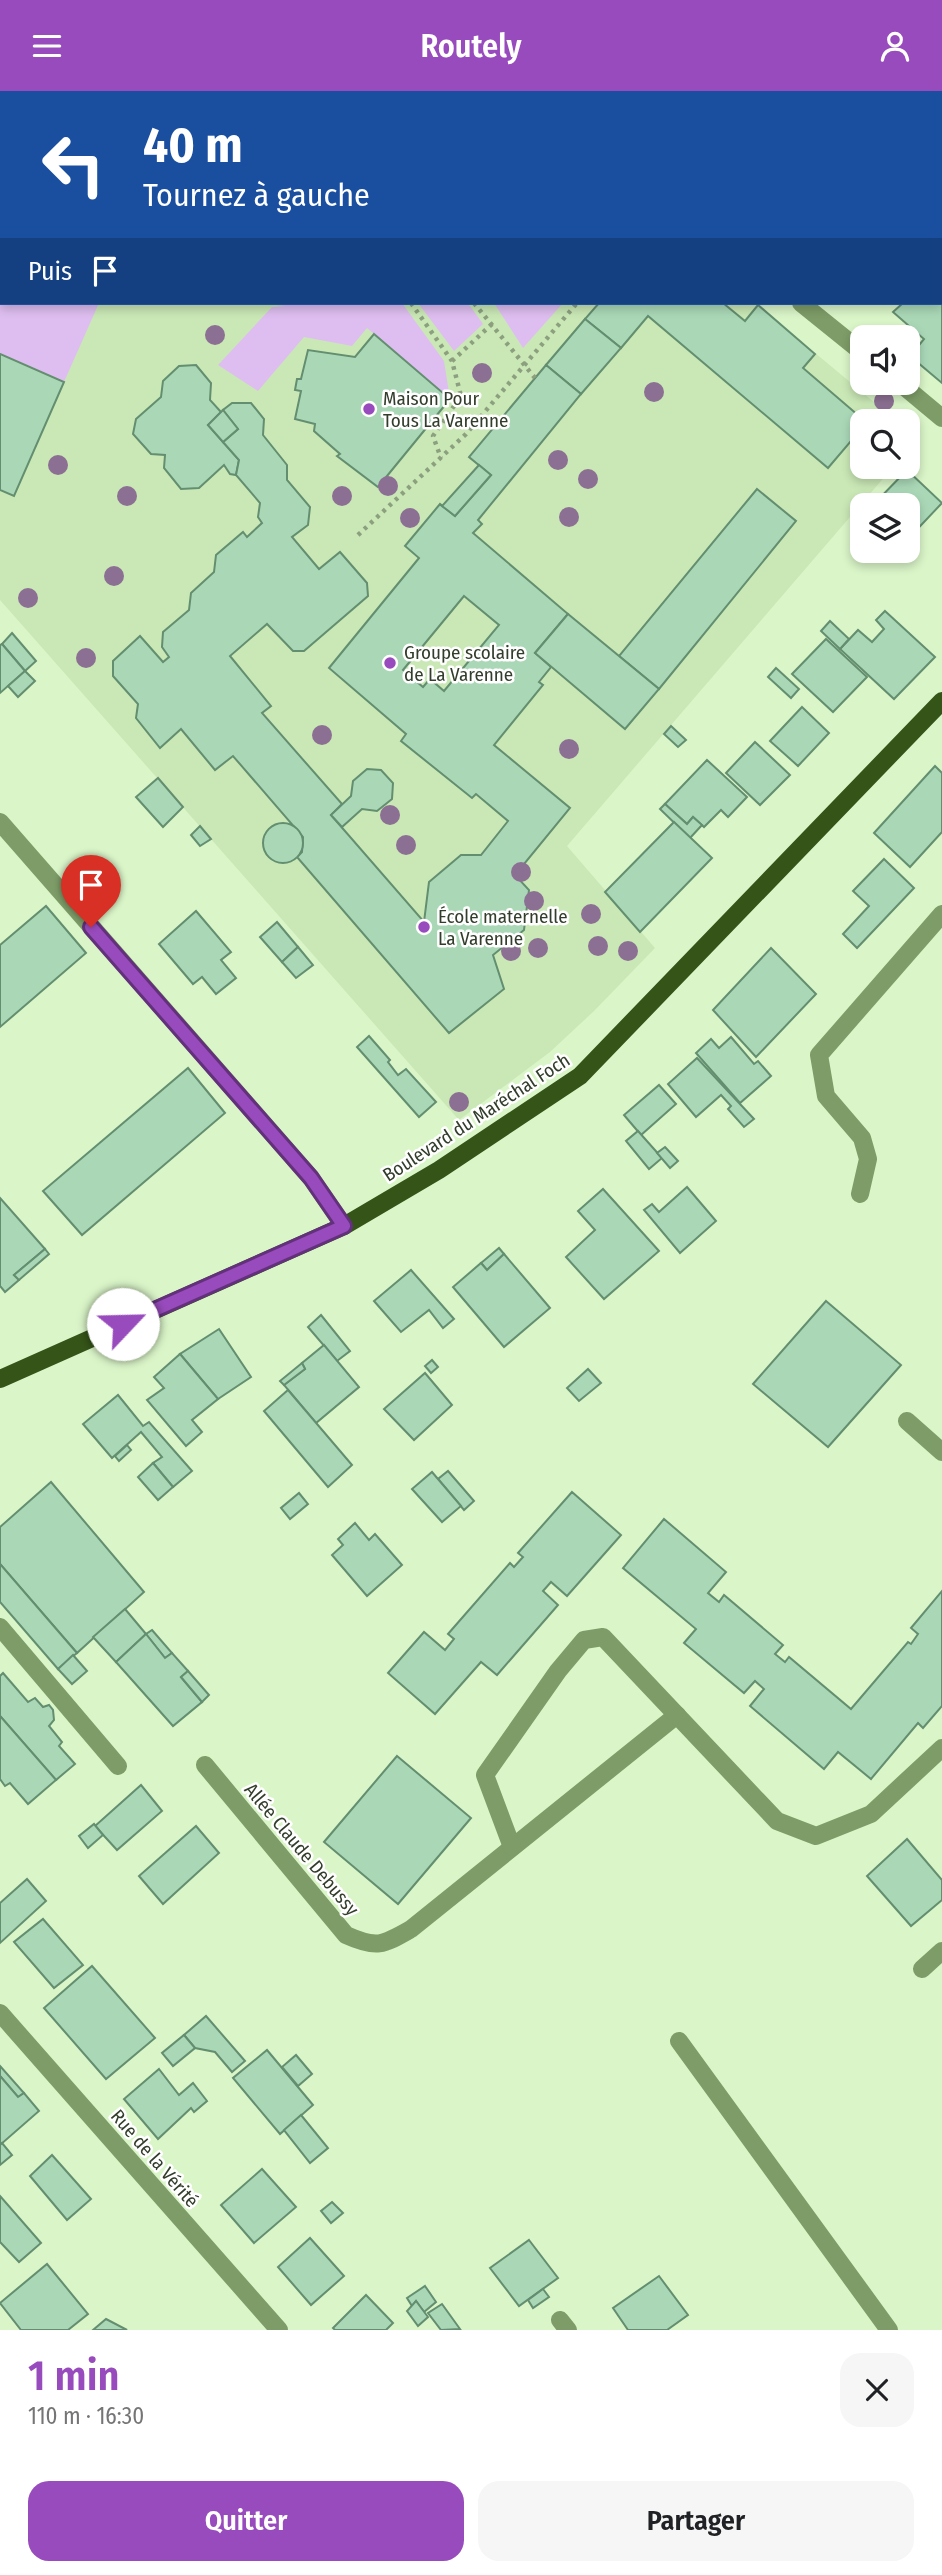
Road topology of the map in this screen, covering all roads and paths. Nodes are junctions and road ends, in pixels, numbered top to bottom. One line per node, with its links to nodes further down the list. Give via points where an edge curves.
1 (412, 305): 7 (path)
2 (476, 305): 5 (path)
3 (576, 305): 8 (path)
4 (803, 305): 6 (street)
5 (492, 324): 7 (path); 8 (path)
6 (850, 343)
7 (452, 361): 12 (path, via 461,395 433,436)
8 (524, 365): 9 (path); 12 (path)
9 (535, 378)
10 (914, 395): 11 (street)
11 (942, 418)
12 (441, 458): 13 (path)
13 (358, 535)
14 (942, 701): 18 (main road, Boulevard du Maréchal Foch, via 580,1076 439,1170)
15 (0, 822): 18 (street, via 311,1178)
16 (941, 916): 17 (street, via 819,1055 826,1096 862,1138 868,1159)
17 (860, 1194)
18 (344, 1226): 19 (main road, Boulevard du Maréchal Foch)
19 (0, 1379)
20 (907, 1421): 21 (street)
21 (942, 1452)
22 (0, 1627): 26 (street)
23 (677, 1715): 24 (street, via 777,1821 816,1836 871,1814); 27 (street, Allée Claude Debussy); 27 (street, via 603,1637 584,1640 485,1775)
24 (942, 1748)
25 (205, 1765): 27 (street, Allée Claude Debussy, via 346,1935 362,1942 384,1944 411,1929)
26 (117, 1766)
27 (512, 1847)
28 (942, 1951): 29 (street)
29 (922, 1969)
30 (0, 2013): 32 (street, Rue de la Vérité)
31 (679, 2041): 33 (street)
32 (279, 2330)
33 (889, 2330)

